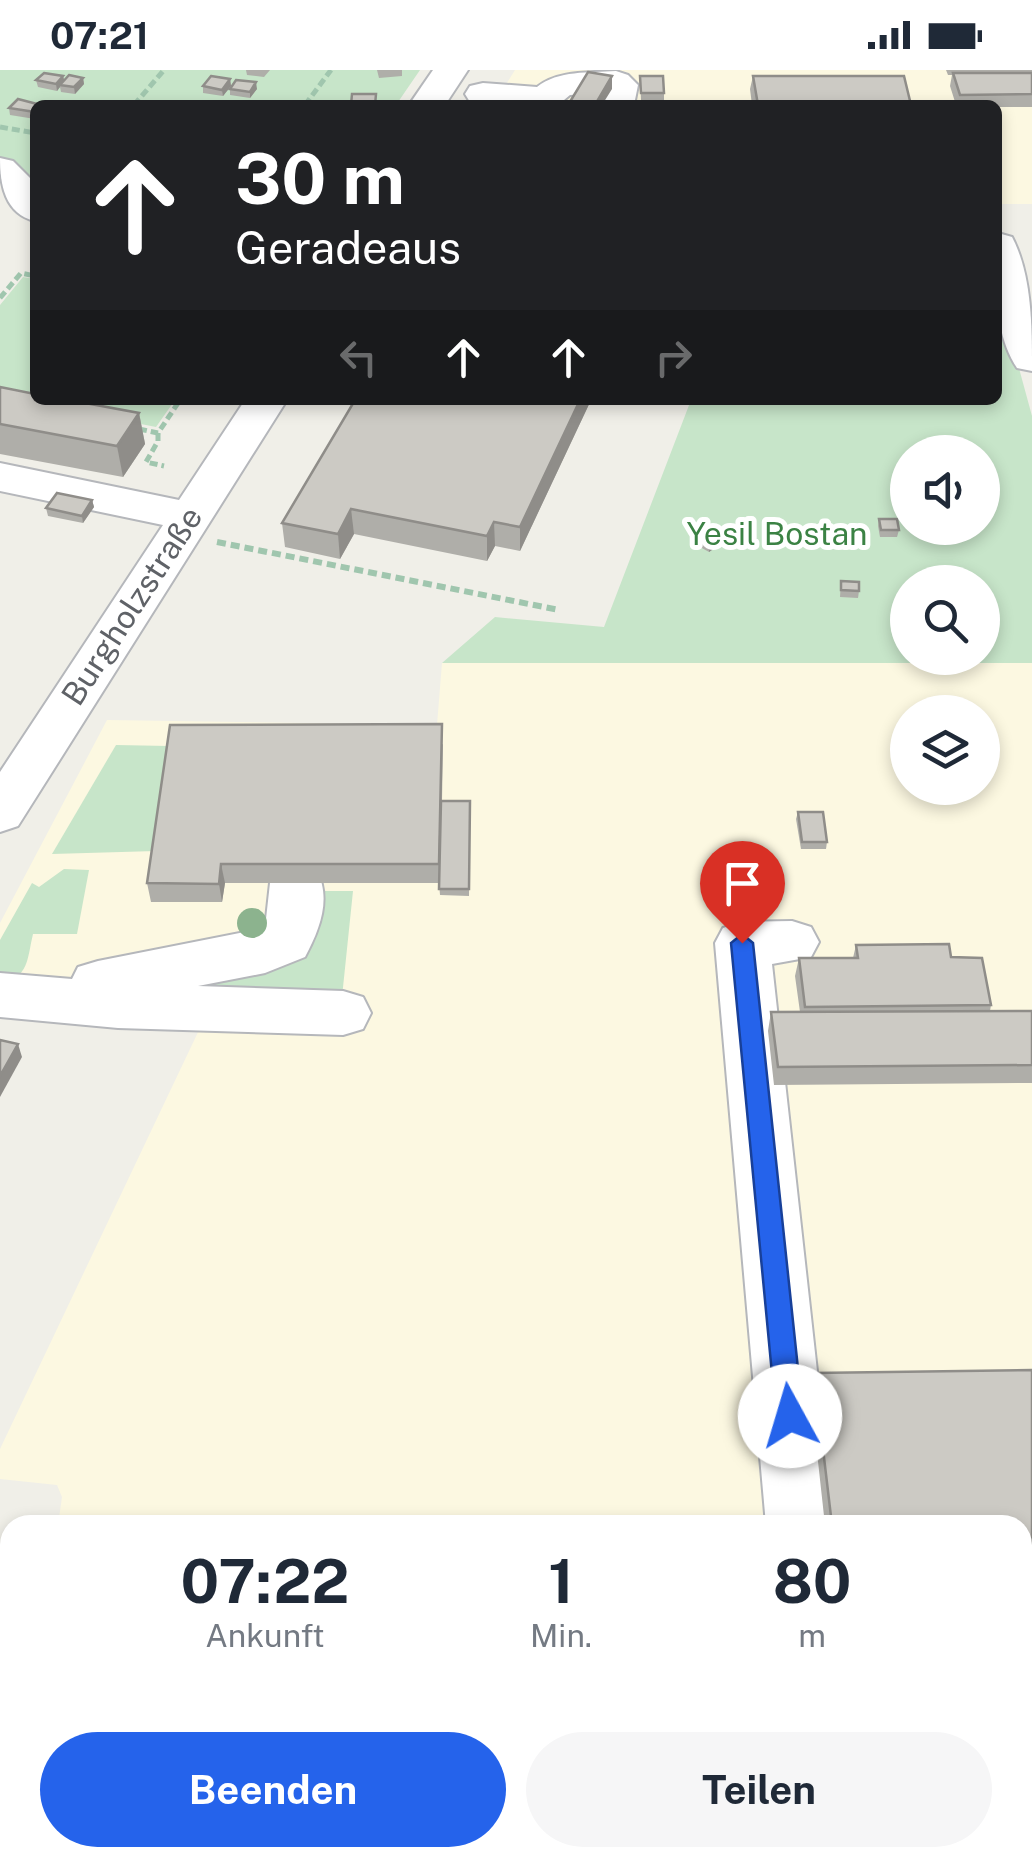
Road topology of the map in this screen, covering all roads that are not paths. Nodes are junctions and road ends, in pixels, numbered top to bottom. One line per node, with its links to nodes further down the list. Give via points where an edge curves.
1 (451, 70): 3 (street)
2 (486, 90): 4 (street)
3 (430, 100)
4 (535, 100)
5 (547, 100): 6 (street, via 560,85 616,82)
6 (617, 100)
7 (0, 169): 10 (street, via 29,198)
8 (1002, 222): 9 (street)
9 (1032, 222)
10 (29, 227)
11 (1002, 253): 12 (street)
12 (1023, 297): 13 (street)
13 (1032, 358)
14 (263, 405): 16 (street, Burgholzstraße)
15 (0, 476): 16 (street)
16 (184, 525): 17 (street, Burgholzstraße)
17 (0, 812)
18 (297, 883): 20 (street, via 286,942 266,952)
19 (792, 942): 22 (street, via 742,943)
20 (11, 996): 21 (street)
21 (343, 1013)
22 (799, 1515)

